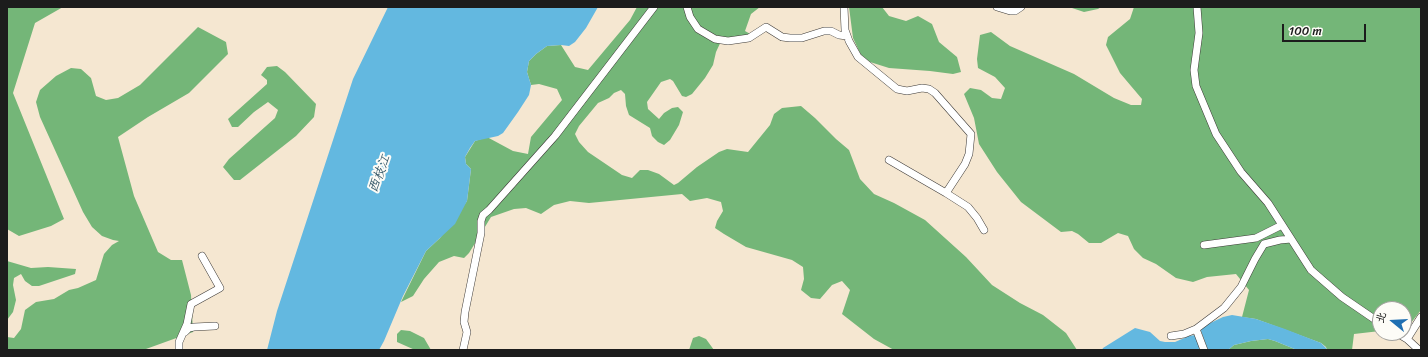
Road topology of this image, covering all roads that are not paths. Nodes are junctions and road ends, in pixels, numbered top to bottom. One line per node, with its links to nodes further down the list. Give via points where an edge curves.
1 (654, 7): 24 (street, via 555,136 483,215 465,312 467,332)
2 (687, 7): 7 (street, via 698,29 715,39 728,41 749,38 766,27 782,37 790,38 802,38 824,31)
3 (844, 7): 7 (street, via 844,30)
4 (997, 7): 5 (street, via 1010,11)
5 (1021, 7)
6 (1197, 7): 10 (street, via 1199,33 1194,70 1196,86 1216,134 1241,172 1268,203)
7 (847, 36): 9 (street, via 858,57 896,89 929,89 971,134 967,159)
8 (889, 160): 9 (street)
9 (946, 193): 11 (street, via 968,207)
10 (1282, 225): 12 (street); 13 (street, via 1256,238)
11 (984, 230)
12 (1291, 239): 15 (street, via 1311,270); 18 (street, via 1264,244 1234,296 1224,308)
13 (1204, 245)
14 (202, 256): 20 (street, via 220,288 191,304)
15 (1372, 317)
16 (1421, 317): 19 (street)
17 (215, 326): 20 (street, via 189,328)
18 (1196, 329): 21 (street); 25 (street)
19 (1412, 330)
20 (185, 332): 23 (street, via 179,342)
21 (1171, 336)
22 (1410, 341): 26 (street)
23 (179, 350)
24 (463, 350)
25 (1204, 350)
26 (1419, 350)

